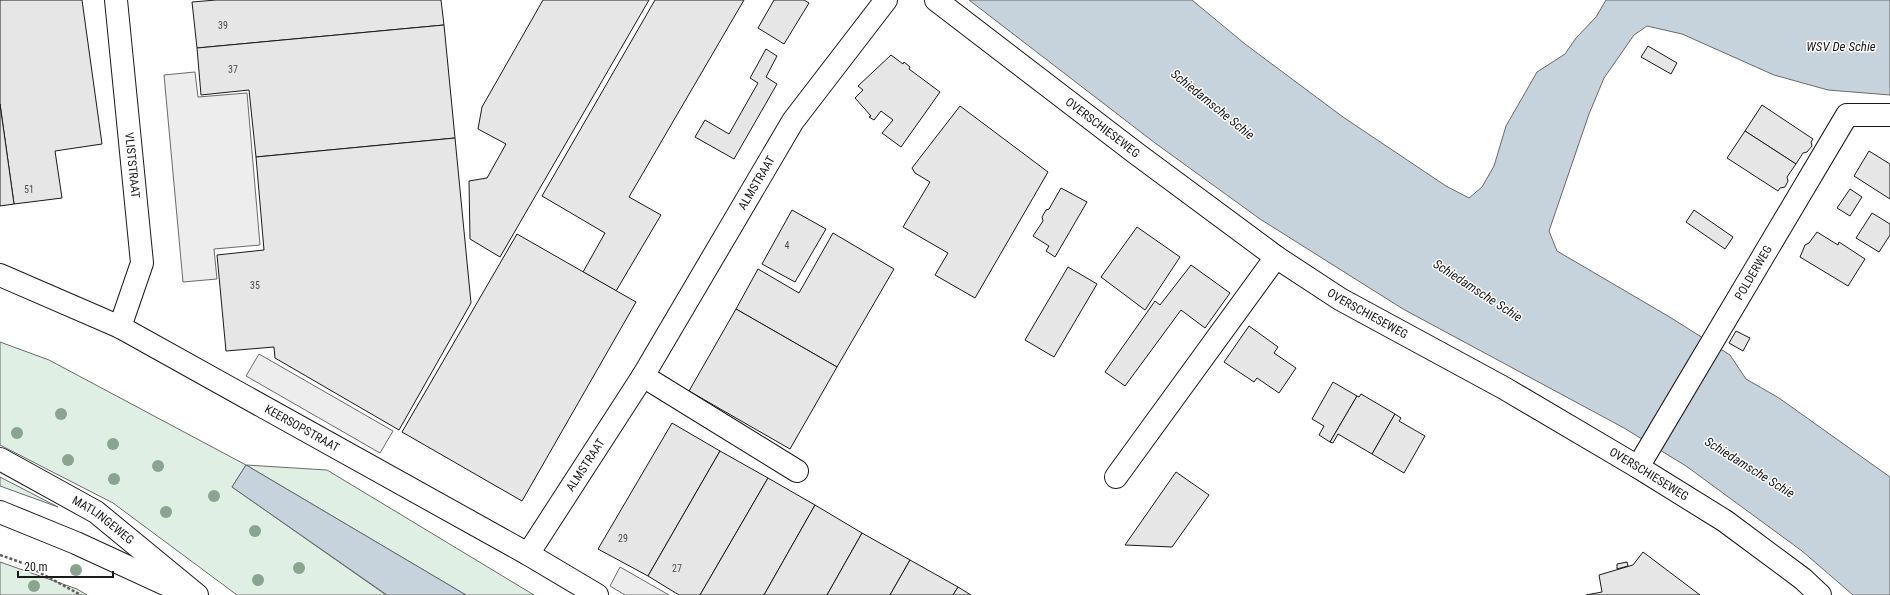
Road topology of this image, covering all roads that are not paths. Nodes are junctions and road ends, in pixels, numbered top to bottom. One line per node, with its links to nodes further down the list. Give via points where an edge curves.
1 (116, 0): 7 (street, VLISTSTRAAT, via 142,263)
2 (886, 0): 8 (street, ALMSTRAAT, via 793,121)
3 (936, 0): 5 (street, OVERSCHIESEWEG)
4 (1890, 115): 10 (street, POLDERWEG, via 1847,115)
5 (1276, 257): 10 (street, OVERSCHIESEWEG, via 1340,299 1504,388); 12 (street)
6 (0, 275): 7 (street, KEERSOPSTRAAT)
7 (120, 327): 14 (street, KEERSOPSTRAAT)
8 (643, 376): 11 (street); 14 (street, ALMSTRAAT)
9 (0, 459): 16 (street, MATLINGEWEG, via 96,512)
10 (1643, 459): 18 (street, OVERSCHIESEWEG, via 1803,579)
11 (797, 471)
12 (1116, 477)
13 (0, 512): 15 (street, MATLINGEWEG)
14 (528, 554): 17 (street, KEERSOPSTRAAT)
15 (189, 595)
16 (197, 595)
17 (597, 595)
18 (1820, 595)

